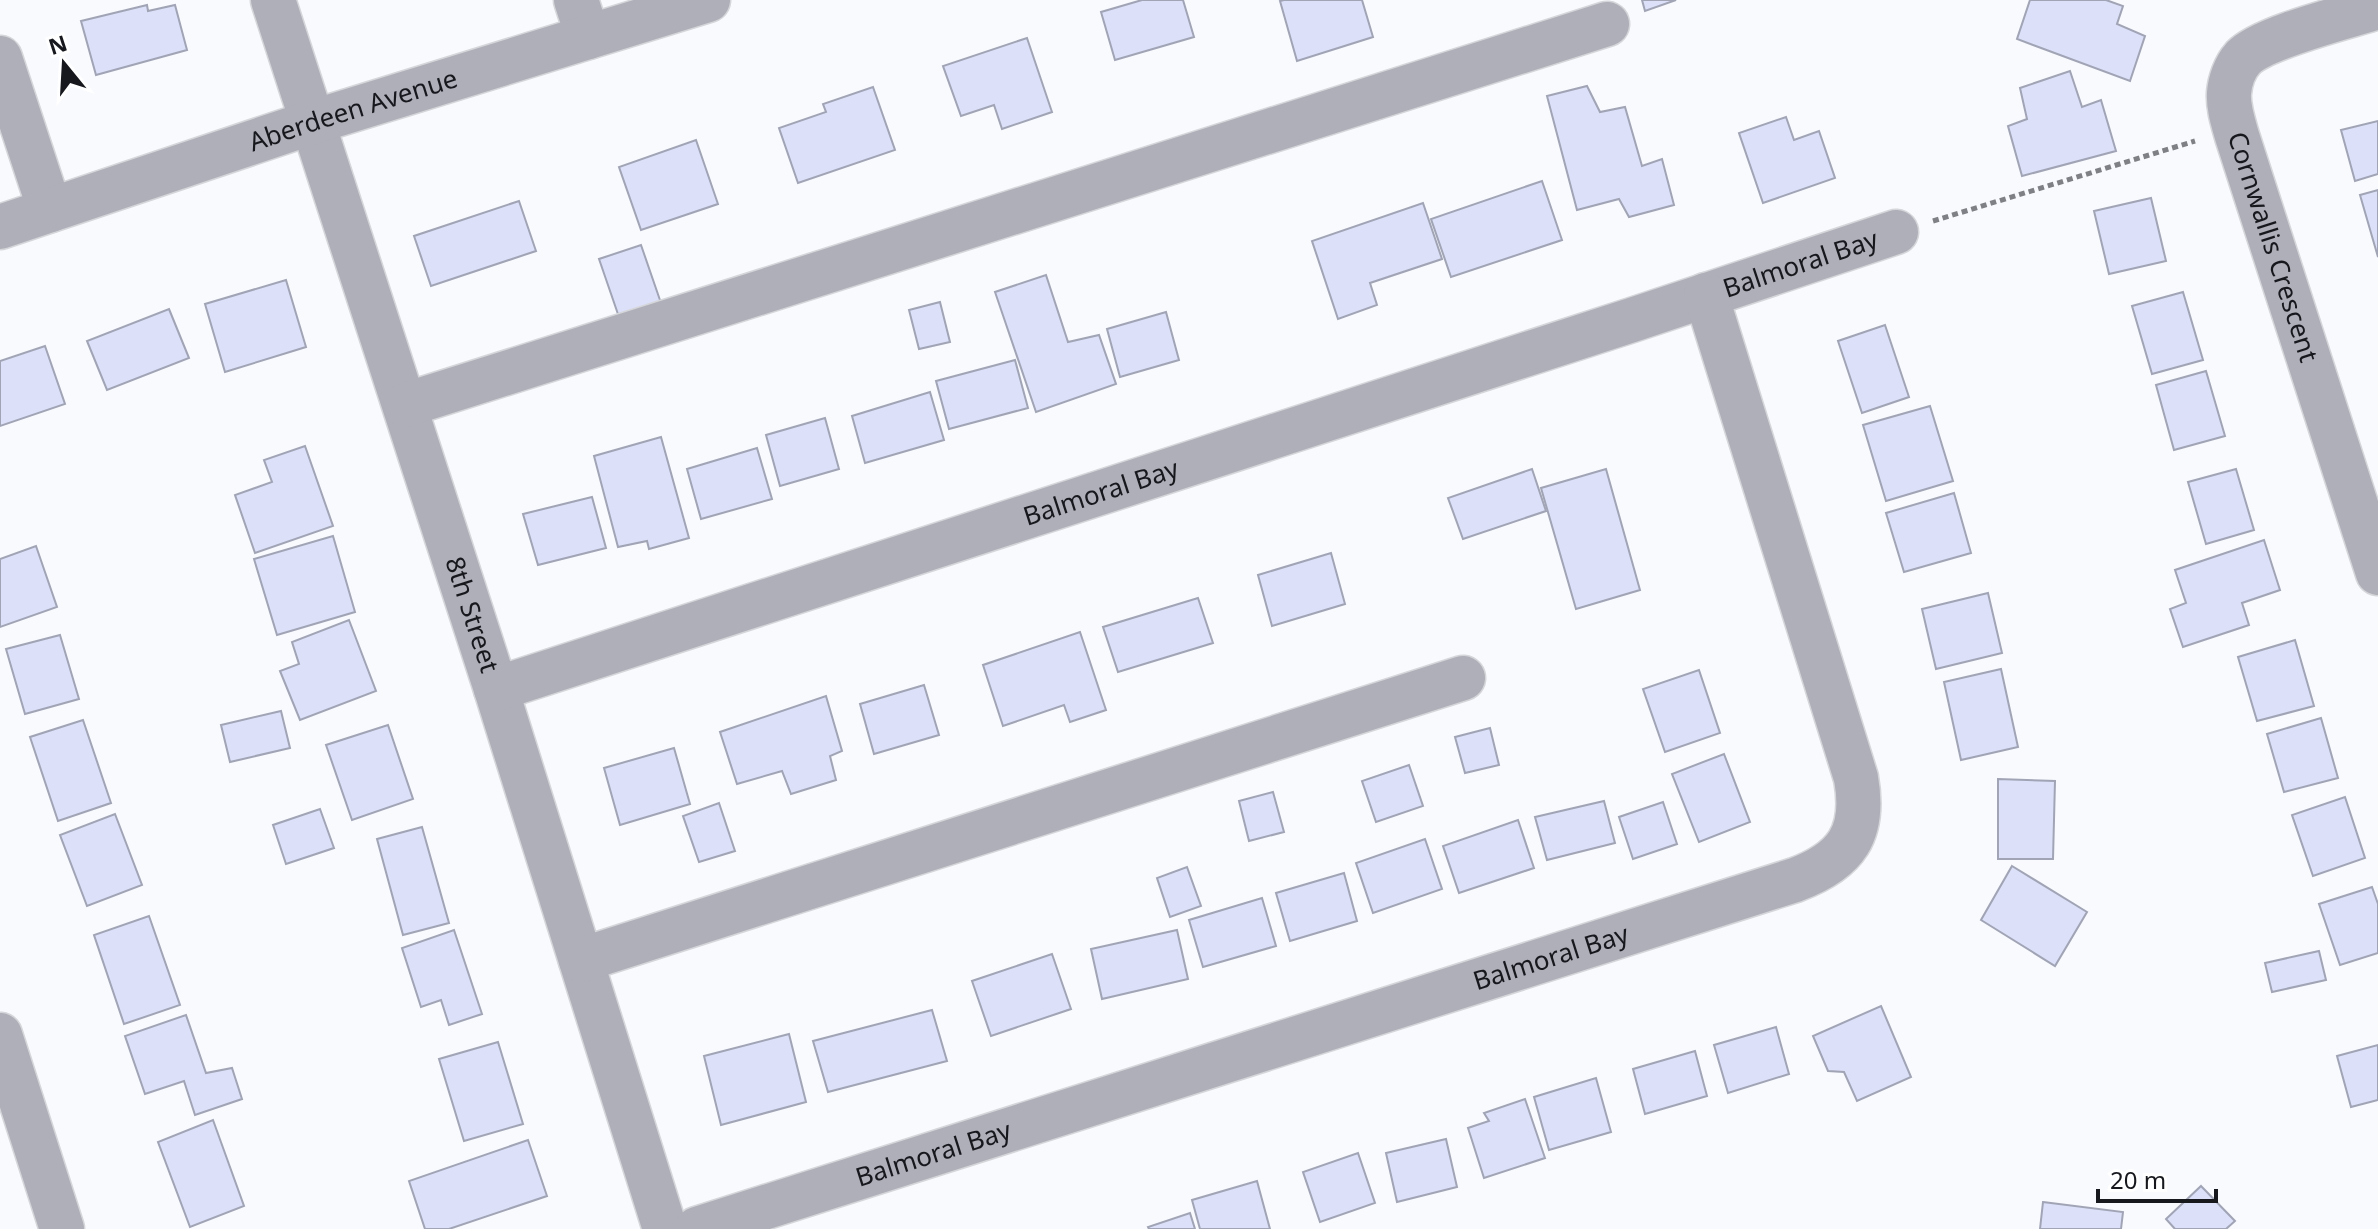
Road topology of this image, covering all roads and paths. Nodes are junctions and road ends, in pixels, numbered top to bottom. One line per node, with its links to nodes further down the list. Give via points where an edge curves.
1 (273, 0): 7 (street, 8th Street)
2 (708, 0): 4 (street, Aberdeen Avenue)
3 (2378, 7): 14 (street, Cornwallis Crescent, via 2260,46 2233,74 2229,94 2237,136)
4 (582, 19): 7 (street, Aberdeen Avenue)
5 (1607, 24): 13 (street)
6 (0, 58): 9 (street)
7 (313, 122): 9 (street, Aberdeen Avenue); 13 (street, 8th Street)
8 (2202, 139): 11 (path, via 1915,227 1893,227)
9 (50, 210): 10 (street, Aberdeen Avenue)
10 (0, 227)
11 (1891, 234): 12 (street, Balmoral Bay)
12 (1706, 295): 16 (street, Balmoral Bay); 21 (street, Balmoral Bay, via 1856,778 1857,825 1832,861 1795,880)
13 (405, 405): 16 (street, 8th Street)
14 (2378, 573)
15 (1463, 678): 17 (street)
16 (496, 689): 17 (street, 8th Street)
17 (581, 960): 20 (street, 8th Street)
18 (0, 1035): 19 (street)
19 (62, 1229)
20 (665, 1229)
21 (697, 1229)

